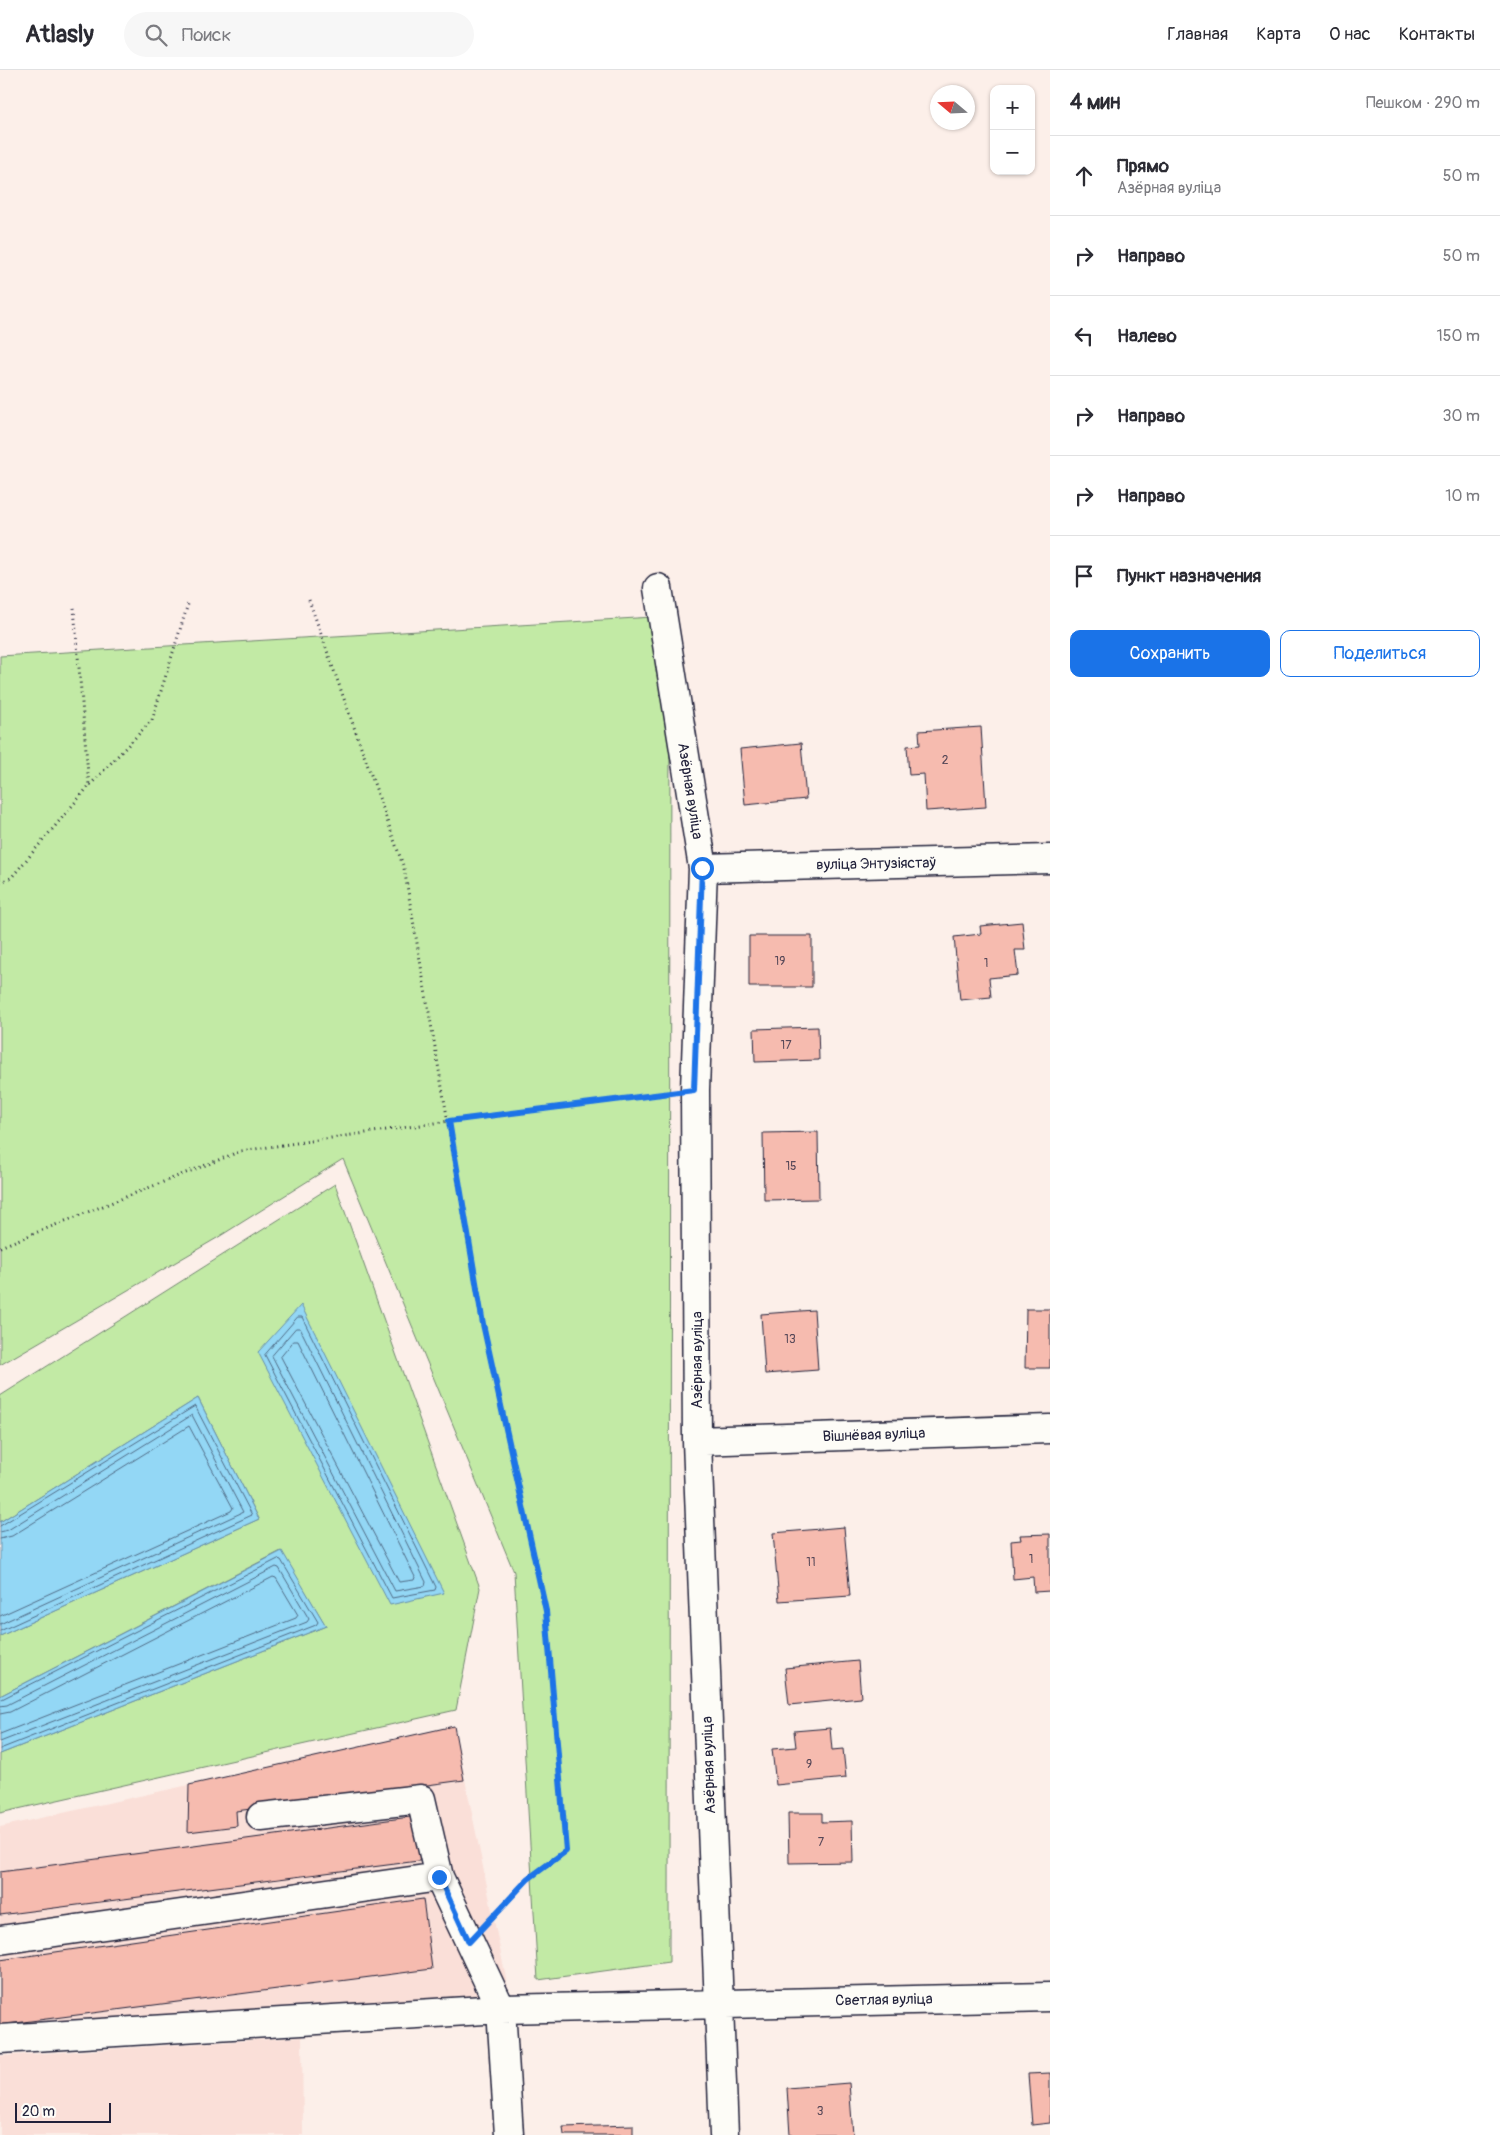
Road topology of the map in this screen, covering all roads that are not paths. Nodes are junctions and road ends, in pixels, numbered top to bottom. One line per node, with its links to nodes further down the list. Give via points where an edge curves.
1 (658, 588): 3 (street, Азёрная вуліца)
2 (1050, 859): 3 (street, вуліца Энтузіястаў)
3 (702, 868): 5 (street, Азёрная вуліца, via 694,1090)
4 (1050, 1429): 5 (street, Вішнёвая вуліца)
5 (697, 1441): 10 (street, Азёрная вуліца)
6 (261, 1817): 7 (street, via 421,1799)
7 (439, 1877): 8 (street); 11 (street)
8 (0, 1940)
9 (1050, 1997): 10 (street, Светлая вуліца)
10 (718, 2003): 11 (street, Светлая вуліца); 14 (street, Азёрная вуліца)
11 (501, 2009): 12 (street, Светлая вуліца); 13 (street)
12 (0, 2039)
13 (509, 2135)
14 (724, 2135)

